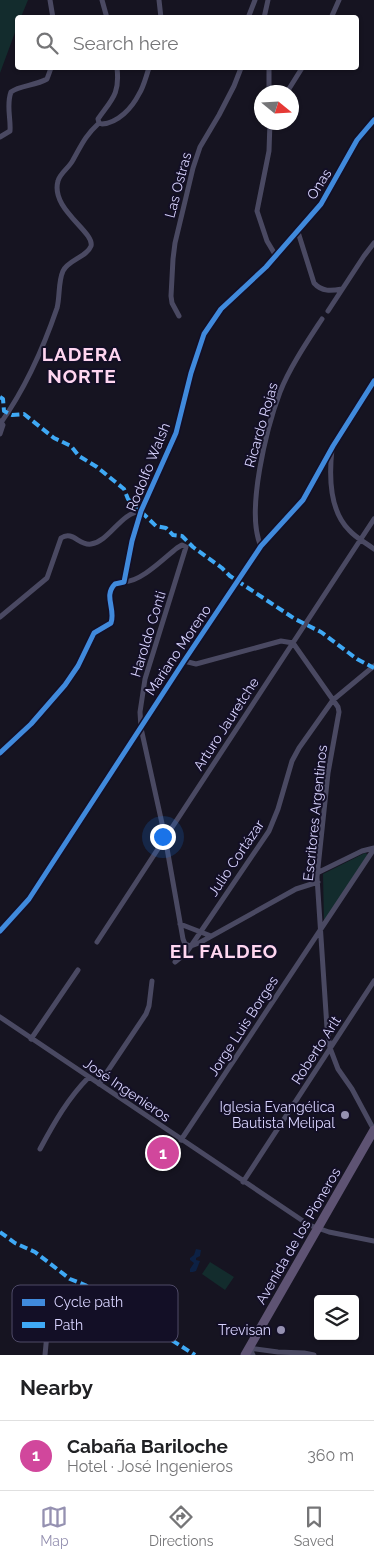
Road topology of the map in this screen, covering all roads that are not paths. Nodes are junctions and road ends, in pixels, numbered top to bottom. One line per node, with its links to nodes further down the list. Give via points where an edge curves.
1 (50, 0): 7 (street)
2 (102, 0): 8 (street)
3 (159, 0): 9 (street)
4 (255, 0): 10 (street)
5 (268, 0): 11 (street)
6 (339, 0): 12 (street)
7 (52, 15)
8 (106, 15)
9 (161, 15)
10 (249, 15)
11 (265, 15)
12 (333, 15)
13 (50, 70): 24 (street, via 47,79 11,92 8,108 10,130)
14 (117, 70): 22 (street, via 116,92 98,119)
15 (149, 70): 22 (street, via 138,96 123,115 106,124)
16 (240, 70): 30 (street, Las Ostras, via 200,147 193,168 173,259 171,296)
17 (269, 70): 19 (street)
18 (301, 70): 20 (street)
19 (269, 85)
20 (291, 85)
21 (374, 120): 25 (street, Onas, via 357,140 321,204)
22 (99, 123): 33 (street, via 86,135 56,188 63,207 90,238 91,246 61,274 57,307 29,377)
23 (270, 130): 27 (street, via 258,212 267,241)
24 (0, 137)
25 (298, 232): 27 (street, Onas); 28 (street, via 314,283 329,291)
26 (374, 243): 28 (street)
27 (276, 256): 36 (street, Rodolfo Walsh, via 221,309 204,334 176,433)
28 (342, 289): 29 (street)
29 (328, 311)
30 (178, 316)
31 (322, 319): 39 (street, Ricardo Rojas, via 286,380 270,424 256,486 256,532)
32 (374, 381): 35 (street, Mariano Moreno)
33 (1, 422): 34 (street)
34 (0, 434)
35 (333, 446): 38 (street, via 330,478 333,498 343,523); 39 (street, Mariano Moreno, via 304,500)
36 (141, 511): 41 (street, Rodolfo Walsh); 42 (street, via 126,516 91,544 68,535 61,538 47,578)
37 (374, 519): 38 (street, Arturo Jauretche)
38 (361, 540): 40 (street); 43 (street, Arturo Jauretche)
39 (261, 546): 44 (street, Mariano Moreno)
40 (374, 549)
41 (124, 582): 47 (street, Haroldo Conti, via 147,571 182,545 186,548 145,679); 48 (street, via 115,584 110,592 111,623 94,633 72,676 31,724)
42 (0, 617)
43 (293, 643): 44 (street, via 281,641 196,664); 46 (street, Escritores Argentinos); 49 (street, Arturo Jauretche)
44 (184, 661): 47 (street, Mariano Moreno)
45 (374, 666): 46 (street, Julio Cortázar)
46 (334, 700): 51 (street, Escritores Argentinos, via 339,712 328,774); 56 (street, Julio Cortázar, via 292,761 269,831)
47 (141, 728): 49 (street, Haroldo Conti); 54 (street, Mariano Moreno, via 29,899)
48 (0, 753)
49 (165, 837): 53 (street, Haroldo Conti); 58 (street, Arturo Jauretche)
50 (374, 848): 51 (street); 55 (street, Jorge Luis Borges)
51 (318, 873): 52 (street, Escritores Argentinos)
52 (318, 882): 55 (street, Escritores Argentinos); 57 (street, via 296,890)
53 (180, 924): 56 (street); 59 (street, Haroldo Conti, via 183,938)
54 (0, 931)
55 (320, 931): 66 (street, Escritores Argentinos); 70 (street, Jorge Luis Borges)
56 (200, 932): 57 (street); 59 (street, Julio Cortázar)
57 (212, 936): 59 (street)
58 (97, 942)
59 (191, 946): 60 (street, Julio Cortázar)
60 (175, 962)
61 (78, 970): 65 (street)
62 (152, 981): 68 (street, via 146,1014)
63 (374, 981): 66 (street, Roberto Arlt)
64 (0, 1018): 65 (street, José Ingenieros)
65 (32, 1039): 67 (street, José Ingenieros)
66 (330, 1048): 69 (street, Escritores Argentinos, via 338,1069); 72 (street, Roberto Arlt)
67 (89, 1077): 68 (street, José Ingenieros); 71 (street, via 61,1111)
68 (98, 1084): 70 (street, José Ingenieros)
69 (374, 1130): 73 (main road, Avenida de los Pioneros)
70 (181, 1140): 72 (street, José Ingenieros)
71 (40, 1149)
72 (243, 1182): 73 (street, José Ingenieros)
73 (317, 1228): 74 (street, José Ingenieros); 76 (main road, Avenida de los Pioneros)
74 (374, 1241)
75 (46, 1342): 77 (street)
76 (249, 1353): 78 (street, via 304,1352)
77 (45, 1355)
78 (314, 1355)

